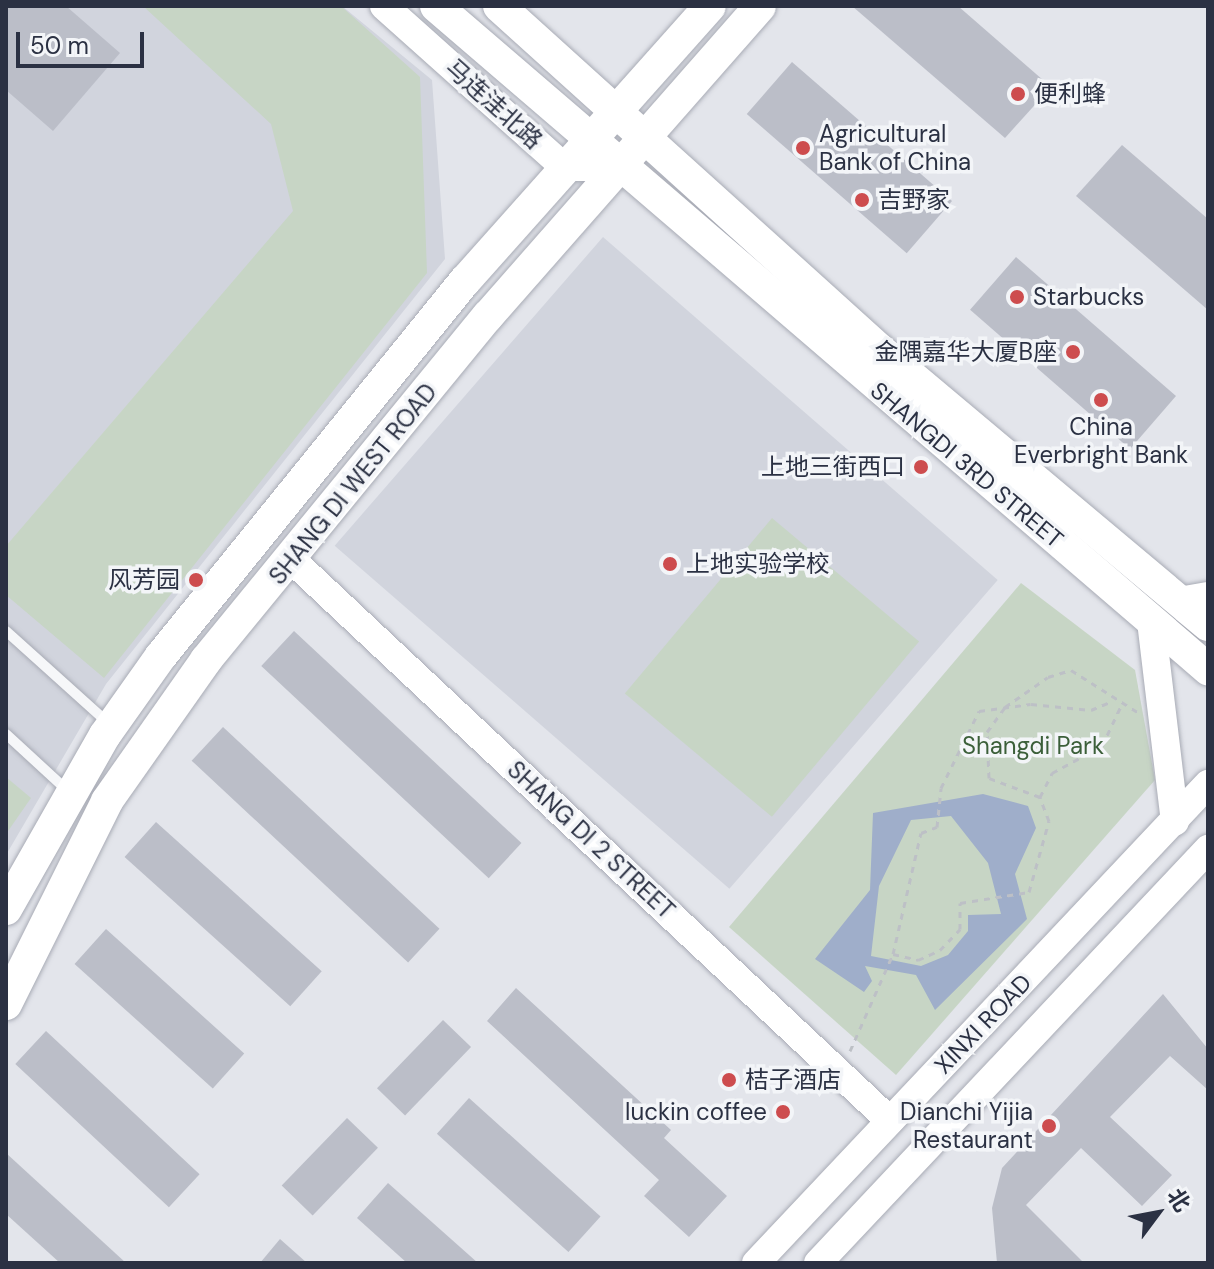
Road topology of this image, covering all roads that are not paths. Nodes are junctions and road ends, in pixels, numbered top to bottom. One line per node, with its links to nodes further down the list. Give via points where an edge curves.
1 (384, 6): 9 (main road, 马连洼北路)
2 (436, 6): 8 (main road, SHANGDI 3RD STREET)
3 (499, 6): 6 (main road, SHANGDI 3RD STREET)
4 (710, 6): 6 (main road, SHANG DI WEST ROAD)
5 (760, 6): 7 (main road, SHANG DI WEST ROAD)
6 (617, 111): 7 (main road, SHANGDI 3RD STREET); 8 (main road, SHANG DI WEST ROAD)
7 (645, 136): 10 (main road, SHANG DI WEST ROAD); 12 (main road, SHANGDI 3RD STREET, via 880,350)
8 (587, 142): 9 (main road, SHANG DI WEST ROAD); 10 (main road, SHANGDI 3RD STREET)
9 (564, 167): 10 (main road, 马连洼北路); 17 (main road, SHANG DI WEST ROAD)
10 (617, 167): 11 (main road, SHANG DI WEST ROAD); 13 (main road, SHANGDI 3RD STREET)
11 (291, 559): 24 (main road, SHANG DI WEST ROAD, via 136,755 56,892); 25 (main road, SHANG DI 2 STREET)
12 (1194, 598): 14 (main road, SHANGDI 3RD STREET)
13 (1151, 621): 16 (main road, SHANGDI 3RD STREET); 21 (main road)
14 (1208, 625)
15 (6, 631): 17 (lane)
16 (1208, 669)
17 (111, 726): 20 (main road, SHANG DI WEST ROAD)
18 (6, 734): 20 (lane)
19 (1208, 784): 21 (main road, XINXI ROAD)
20 (76, 798): 23 (main road, SHANG DI WEST ROAD)
21 (1175, 822): 25 (main road, XINXI ROAD)
22 (1207, 851): 27 (main road, XINXI ROAD)
23 (6, 909)
24 (6, 1004)
25 (890, 1121): 26 (main road, XINXI ROAD)
26 (756, 1263)
27 (818, 1263)

